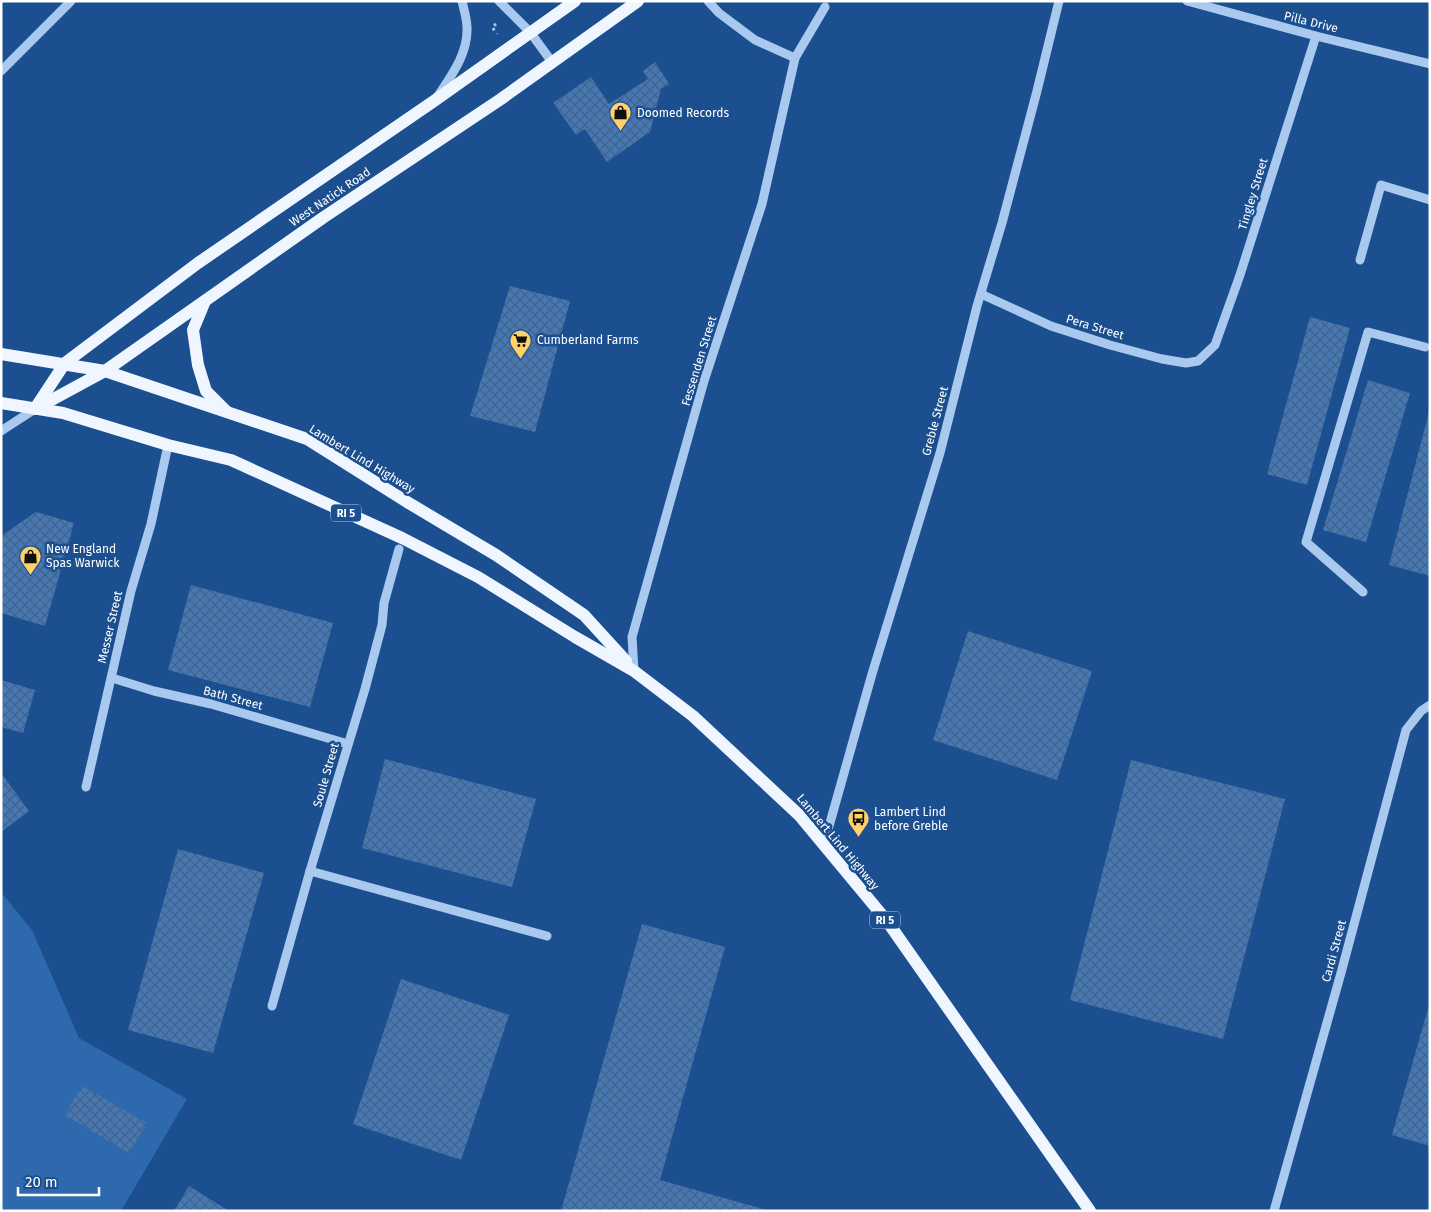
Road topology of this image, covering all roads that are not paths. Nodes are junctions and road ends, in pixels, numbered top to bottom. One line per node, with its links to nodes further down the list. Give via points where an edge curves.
1 (71, 1): 15 (street)
2 (462, 1): 16 (street, via 467,30 464,47 458,65)
3 (499, 1): 10 (street)
4 (575, 1): 10 (main road, West Natick Road)
5 (638, 1): 13 (main road, West Natick Road)
6 (708, 1): 12 (street, via 755,40)
7 (1059, 1): 19 (street, Greble Street)
8 (1187, 1): 11 (street, Pilla Drive)
9 (825, 7): 12 (street, Fessenden Street)
10 (530, 32): 13 (street); 16 (main road, West Natick Road)
11 (1316, 36): 14 (street, Pilla Drive); 23 (street, Tingley Street, via 1240,275 1215,346)
12 (795, 58): 33 (street, Fessenden Street, via 762,204 704,381 632,637)
13 (552, 62): 20 (main road, West Natick Road)
14 (1430, 64)
15 (1, 71)
16 (434, 101): 24 (main road, West Natick Road, via 198,263)
17 (1430, 200): 18 (street, via 1381,186)
18 (1360, 260)
19 (981, 294): 23 (street, Pera Street, via 1052,326 1110,345 1186,362 1198,361); 38 (street, Greble Street, via 940,453)
20 (205, 301): 25 (main road, West Natick Road); 28 (main road, via 192,330 198,365 206,391)
21 (1425, 347): 32 (street, via 1368,332 1306,542)
22 (1, 354): 24 (main road, Lambert Lind Highway / RI 5)
23 (1206, 355)
24 (65, 363): 25 (main road, Lambert Lind Highway / RI 5); 27 (main road, West Natick Road)
25 (105, 371): 27 (main road, West Natick Road); 28 (main road, Lambert Lind Highway / RI 5)
26 (1, 403): 27 (main road, Lambert Lind Highway / RI 5)
27 (35, 410): 29 (street, West Natick Road); 30 (main road, Lambert Lind Highway / RI 5, via 63,413)
28 (228, 412): 33 (main road, Lambert Lind Highway / RI 5, via 308,439 496,555 584,615)
29 (1, 431)
30 (168, 445): 33 (main road, Lambert Lind Highway / RI 5, via 231,460 402,538 478,577); 34 (street, Messer Street)
31 (399, 549): 36 (street, Soule Street, via 384,603 382,626)
32 (1363, 592)
33 (634, 671): 38 (main road, Lambert Lind Highway / RI 5, via 693,716 799,814)
34 (112, 678): 36 (street, Bath Street); 37 (street, Messer Street)
35 (1430, 705): 43 (street, Cardi Street, via 1406,730)
36 (348, 744): 39 (street, Soule Street)
37 (86, 787)
38 (824, 844): 42 (main road, Lambert Lind Highway / RI 5, via 886,921)
39 (310, 871): 40 (street); 41 (street, Soule Street)
40 (547, 936)
41 (272, 1006)
42 (1090, 1211)
43 (1274, 1211)

